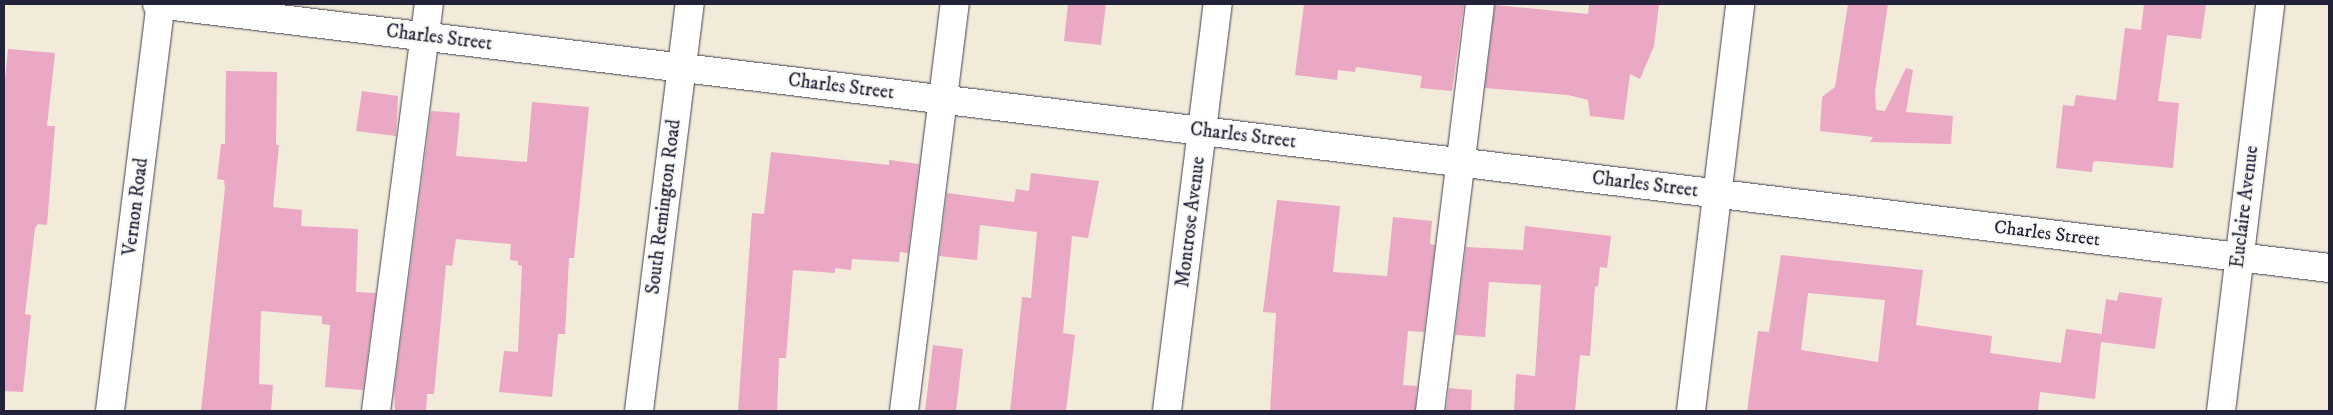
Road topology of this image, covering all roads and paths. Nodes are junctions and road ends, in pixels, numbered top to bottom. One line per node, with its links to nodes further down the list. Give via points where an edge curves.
1 (157, 4): 2 (street, Charles Street)
2 (161, 4): 10 (street, Charles Street); 18 (street, Vernon Road)
3 (430, 4): 10 (street)
4 (690, 4): 11 (street, South Remington Road)
5 (955, 4): 12 (street)
6 (1218, 4): 13 (street, Montrose Avenue)
7 (1480, 4): 14 (street)
8 (1740, 4): 15 (street)
9 (2270, 4): 16 (street, Euclaire Avenue)
10 (426, 36): 11 (street, Charles Street); 19 (street)
11 (682, 68): 12 (street, Charles Street); 20 (street, South Remington Road)
12 (943, 100): 13 (street, Charles Street); 21 (street)
13 (1202, 131): 14 (street, Charles Street); 22 (street, Montrose Avenue)
14 (1460, 162): 15 (street, Charles Street); 23 (street)
15 (1717, 194): 16 (street, Charles Street); 24 (street)
16 (2239, 257): 17 (street, Charles Street); 25 (street, Euclaire Avenue)
17 (2329, 268)
18 (110, 411)
19 (376, 411)
20 (639, 411)
21 (904, 411)
22 (1168, 411)
23 (1430, 411)
24 (1691, 411)
25 (2221, 411)

